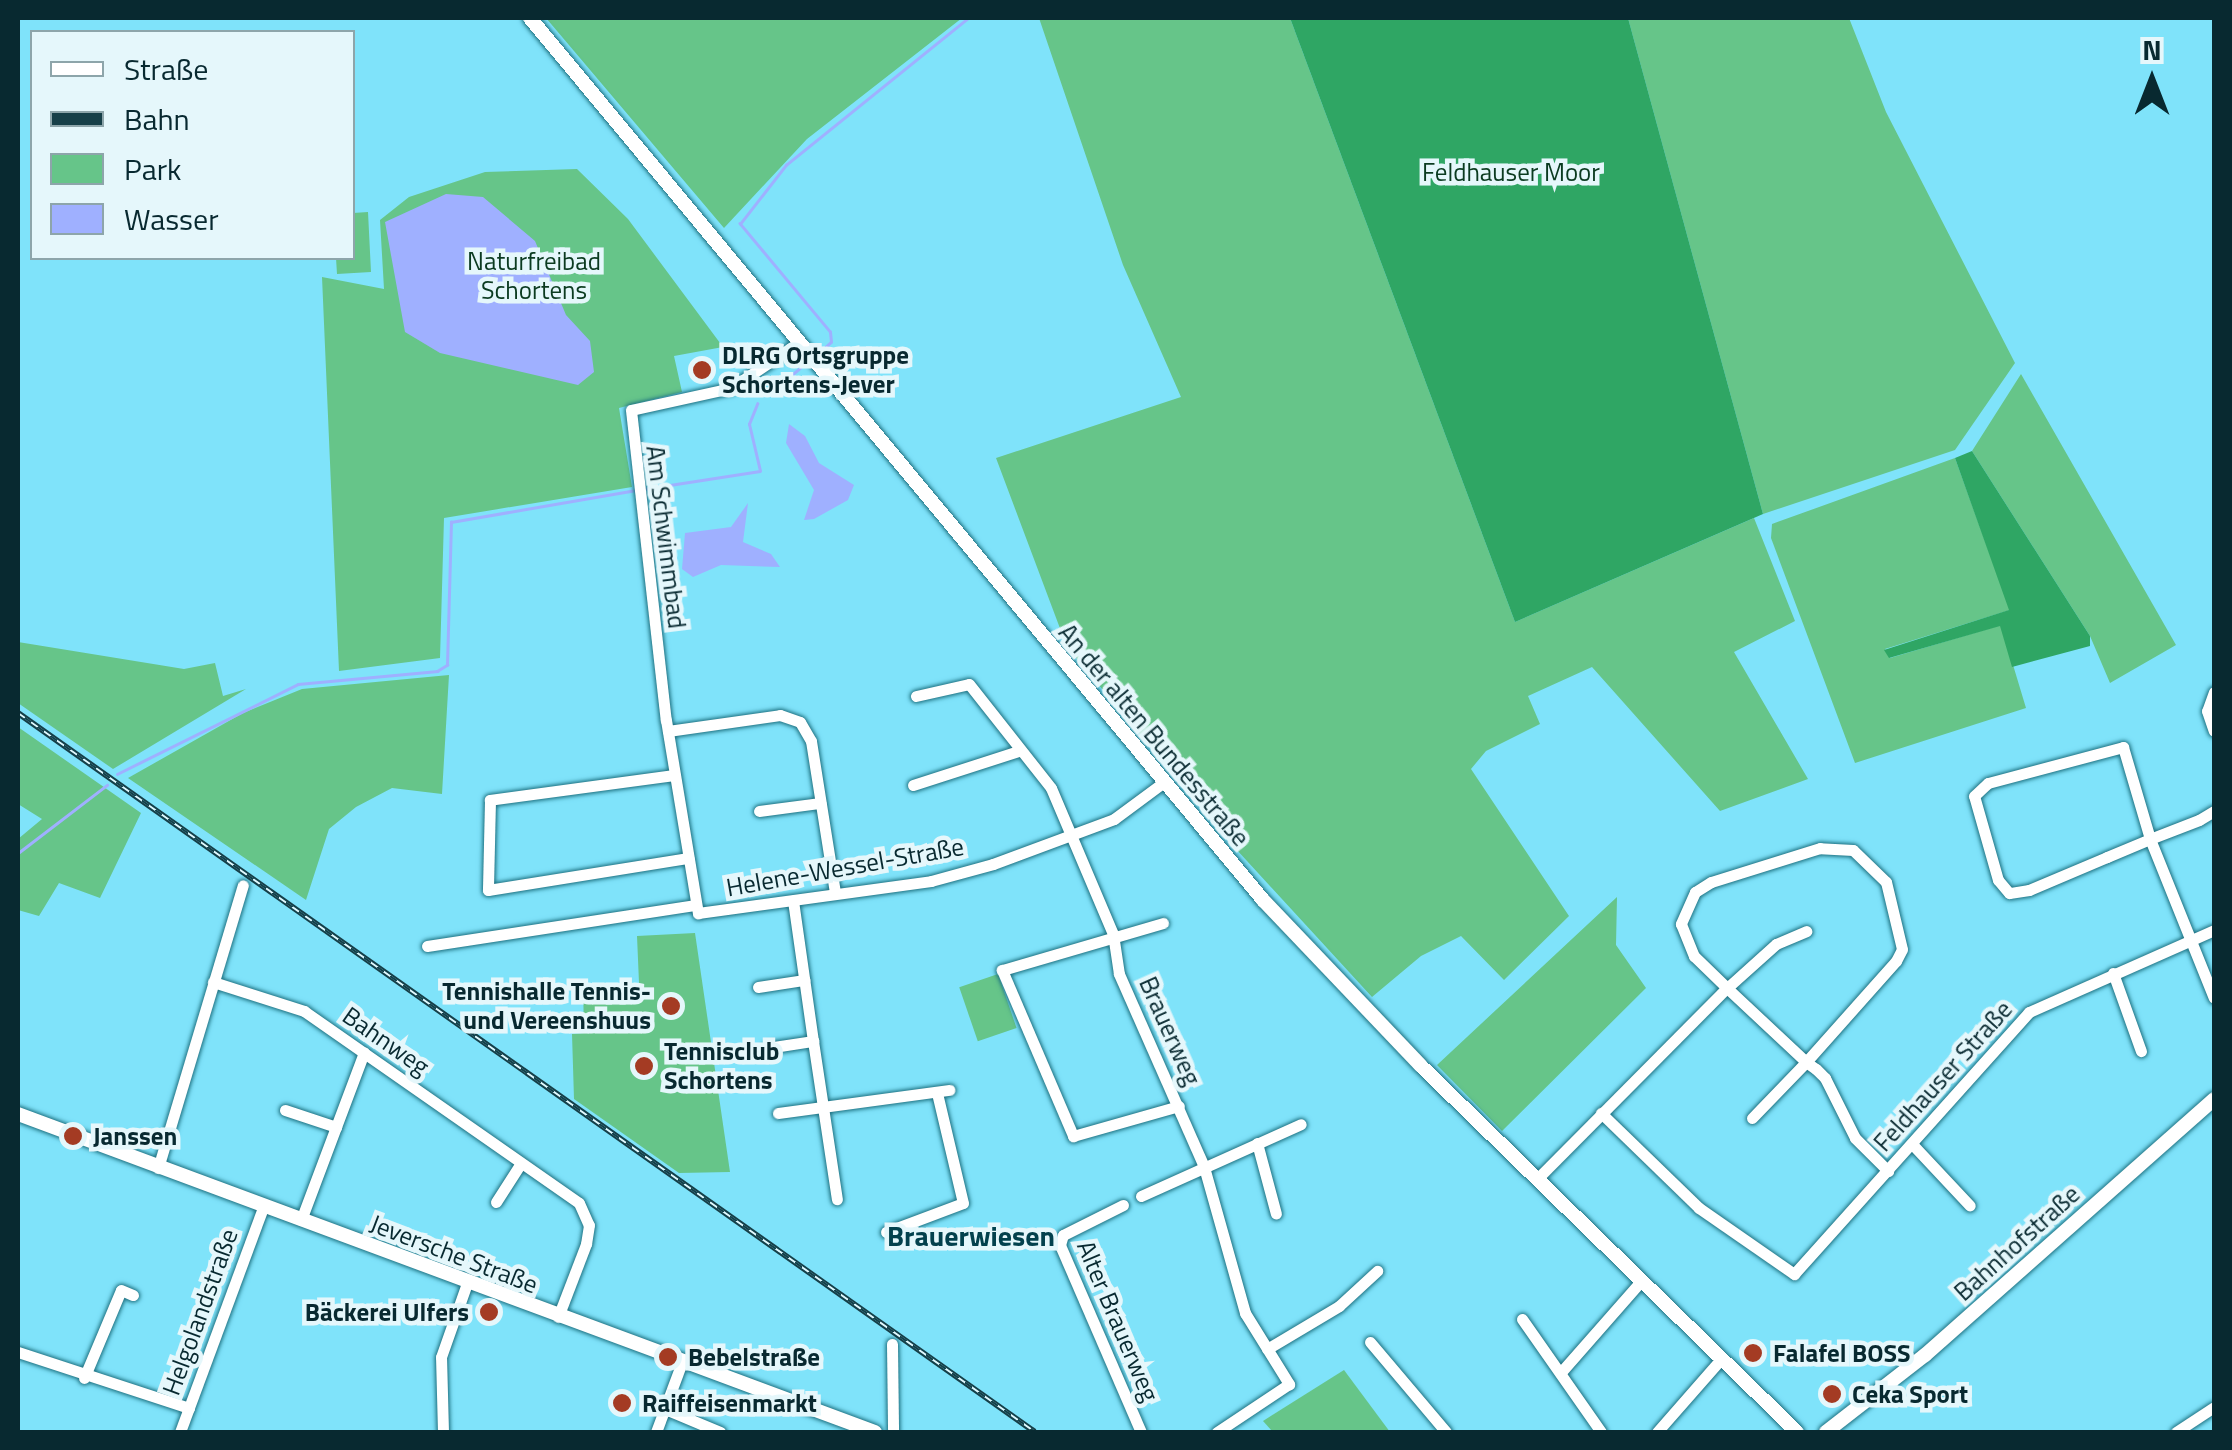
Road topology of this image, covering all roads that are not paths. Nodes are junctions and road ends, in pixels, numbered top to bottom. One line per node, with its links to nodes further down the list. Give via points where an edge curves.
1 (530, 18): 2 (street, An der alten Bundesstraße)
2 (798, 343): 6 (street, Am Schwimmbad, via 731,388 631,410); 9 (street, An der alten Bundesstraße)
3 (2214, 692): 5 (street, via 2207,711)
4 (916, 696): 7 (street, Brauerweg, via 965,682)
5 (2214, 731)
6 (668, 732): 8 (street, Helene-Wessel-Straße); 11 (street, via 792,717 811,741)
7 (1018, 751): 10 (street); 14 (street, Brauerweg, via 1051,788)
8 (674, 775): 16 (street, Helene-Wessel-Straße); 16 (street, via 490,800 488,890)
9 (1164, 782): 14 (street, Helene-Wessel-Straße, via 1114,819); 54 (street, An der alten Bundesstraße, via 1263,900)
10 (913, 785)
11 (820, 803): 12 (street); 18 (street)
12 (759, 811)
13 (2214, 811): 15 (street)
14 (1074, 837): 18 (street, Helene-Wessel-Straße, via 932,881); 24 (street, Brauerweg)
15 (2150, 839): 15 (street, via 2123,747 1988,782 1974,796 1998,880 2009,893); 25 (street)
16 (688, 858): 20 (street, Helene-Wessel-Straße)
17 (243, 885): 29 (street)
18 (835, 892): 19 (street, Helene-Wessel-Straße)
19 (793, 900): 20 (street, Helene-Wessel-Straße, via 698,913); 28 (street)
20 (696, 905): 26 (street)
21 (1163, 922): 24 (street)
22 (2214, 930): 25 (street, Feldhauser Straße)
23 (1806, 931): 31 (street, via 1776,944)
24 (1114, 934): 40 (street, Brauerweg, via 1120,974 1156,1067); 40 (street, via 1002,970 1073,1136)
25 (2192, 940): 27 (street, Feldhauser Straße); 32 (street)
26 (428, 946)
27 (2113, 973): 35 (street); 49 (street, Feldhauser Straße, via 2030,1012)
28 (804, 980): 30 (street); 33 (street)
29 (213, 982): 36 (street, Bahnweg, via 304,1011); 52 (street)
30 (758, 986)
31 (1727, 988): 37 (street); 37 (street, via 1684,941 1684,909 1695,892 1820,848 1838,846 1870,860 1894,902 1902,949); 43 (street)
32 (2214, 998)
33 (813, 1041): 34 (street); 39 (street)
34 (767, 1048)
35 (2140, 1051)
36 (364, 1052): 47 (street); 50 (street, Bahnweg)
37 (1806, 1062): 45 (street); 53 (street, via 1833,1090 1866,1153)
38 (2214, 1099): 81 (street, Bahnhofstraße)
39 (824, 1104): 42 (street); 56 (street); 63 (street, via 943,1092 963,1203)
40 (1179, 1106): 51 (street, Brauerweg)
41 (286, 1110): 47 (street)
42 (778, 1112)
43 (1601, 1113): 53 (street, Feldhauser Straße, via 1700,1208 1794,1274); 54 (street)
44 (18, 1114): 52 (street, Jeversche Straße)
45 (1752, 1118)
46 (1300, 1124): 48 (street)
47 (336, 1127): 62 (street)
48 (1257, 1143): 51 (street); 61 (street)
49 (1913, 1144): 53 (street, Feldhauser Straße); 59 (street)
50 (521, 1163): 57 (street); 68 (street, Bahnweg, via 579,1202 588,1224)
51 (1204, 1166): 55 (street); 72 (street, Brauerweg, via 1245,1313)
52 (158, 1168): 60 (street, Jeversche Straße)
53 (1888, 1172)
54 (1538, 1179): 65 (street, An der alten Bundesstraße)
55 (1140, 1196)
56 (837, 1199)
57 (496, 1202)
58 (1124, 1204): 88 (street, Alter Brauerweg, via 1063,1235 1060,1245)
59 (1970, 1206)
60 (263, 1208): 62 (street, Jeversche Straße); 78 (street, Helgolandstraße)
61 (1276, 1214)
62 (300, 1220): 66 (street, Jeversche Straße)
63 (886, 1232)
64 (1377, 1271): 72 (street, via 1339,1306)
65 (1642, 1280): 74 (street, An der alten Bundesstraße); 76 (street)
66 (467, 1283): 68 (street, Jeversche Straße); 83 (street, via 438,1376)
67 (133, 1295): 77 (street, via 121,1290)
68 (558, 1317): 75 (street, Jeversche Straße)
69 (1522, 1319): 76 (street)
70 (1370, 1342): 90 (street)
71 (892, 1344): 87 (street)
72 (1267, 1349): 89 (street, Brauerweg, via 1289,1384)
73 (18, 1352): 77 (street)
74 (1721, 1359): 92 (street); 93 (street, An der alten Bundesstraße)
75 (682, 1362): 79 (street); 86 (street, Jeversche Straße)
76 (1562, 1372): 91 (street)
77 (84, 1378): 78 (street)
78 (189, 1408): 82 (street, Helgolandstraße)
79 (665, 1408): 84 (street); 85 (street)
80 (2214, 1408): 95 (street)
81 (1845, 1426): 94 (street, Bahnhofstraße)
82 (180, 1432)
83 (443, 1432)
84 (656, 1432)
85 (720, 1432)
86 (876, 1432)
87 (893, 1432)
88 (1141, 1432)
89 (1217, 1432)
90 (1446, 1432)
91 (1601, 1432)
92 (1656, 1432)
93 (1797, 1432)
94 (1826, 1432)
95 (2176, 1432)

